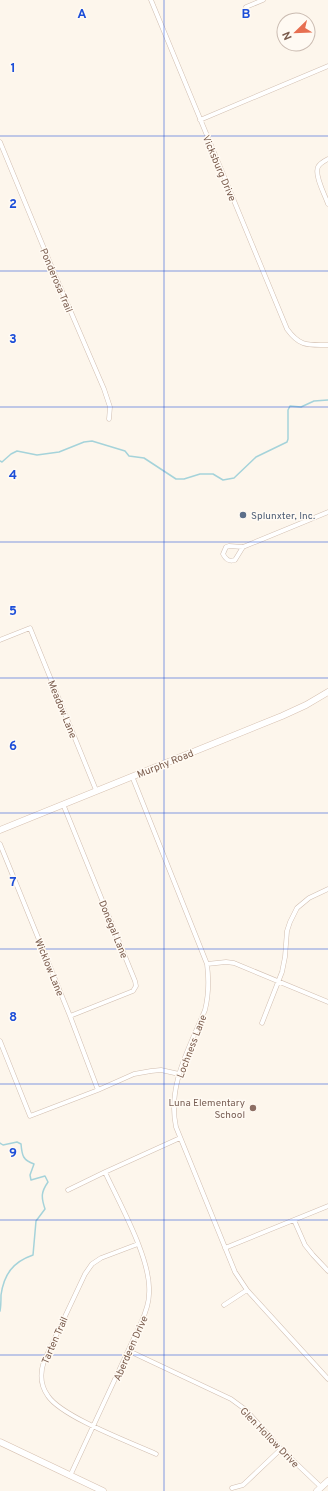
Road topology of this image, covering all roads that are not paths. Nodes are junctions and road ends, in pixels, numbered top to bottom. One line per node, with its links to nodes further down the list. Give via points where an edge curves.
1 (151, 0): 5 (street, Vicksburg Drive)
2 (263, 0): 3 (street)
3 (246, 7)
4 (328, 66): 5 (street)
5 (200, 120): 9 (street, Vicksburg Drive, via 287,329 299,342)
6 (0, 142): 10 (street, Ponderosa Trail, via 104,389 110,407)
7 (328, 159): 8 (street, via 317,168 317,175)
8 (328, 204)
9 (328, 345)
10 (110, 419)
11 (328, 512): 12 (street)
12 (243, 547): 12 (street, via 226,547 223,554 226,559 235,560)
13 (0, 640): 16 (street, Meadow Lane, via 30,628)
14 (328, 692): 15 (main road, Murphy Road, via 295,710)
15 (132, 776): 16 (main road, Murphy Road); 21 (street, Lochness Lane)
16 (96, 790): 17 (main road, Murphy Road)
17 (63, 804): 18 (main road, Murphy Road); 24 (street, Donegal Lane, via 136,986 133,991)
18 (0, 830)
19 (0, 844): 24 (street, Wicklow Lane)
20 (328, 889): 22 (street, via 309,898 297,908 287,931 285,957)
21 (207, 964): 22 (street, via 234,963); 27 (street, Lochness Lane, via 208,999)
22 (278, 982): 23 (street); 25 (street)
23 (328, 1002)
24 (70, 1016): 28 (street, Wicklow Lane)
25 (262, 1023)
26 (0, 1041): 28 (street, via 30,1116)
27 (179, 1074): 28 (street, via 161,1070 143,1072); 29 (street, Lochness Lane, via 173,1106)
28 (98, 1090)
29 (180, 1138): 30 (street); 35 (street, Lochness Lane)
30 (105, 1172): 31 (street); 34 (street, Aberdeen Drive)
31 (68, 1190)
32 (328, 1206): 33 (street)
33 (294, 1220): 35 (street); 36 (street, via 305,1245)
34 (138, 1244): 39 (street, Aberdeen Drive, via 146,1265 150,1293 141,1324); 41 (street, Tarten Trail, via 92,1264 42,1367 43,1385 48,1396 64,1410)
35 (226, 1248): 37 (street, Lochness Lane, via 235,1272)
36 (328, 1271)
37 (247, 1290): 38 (street); 40 (street, Lochness Lane)
38 (224, 1305)
39 (129, 1351): 41 (street, Aberdeen Drive); 43 (street, Glen Hollow Drive, via 231,1399 246,1410)
40 (328, 1379)
41 (94, 1426): 44 (street, Tarten Trail); 45 (street, Aberdeen Drive)
42 (0, 1442): 45 (main road)
43 (281, 1449): 47 (street, via 243,1485); 48 (street, Glen Hollow Drive)
44 (156, 1454)
45 (70, 1476): 49 (main road)
46 (328, 1481): 48 (main road)
47 (232, 1488)
48 (319, 1489)
49 (103, 1491)

